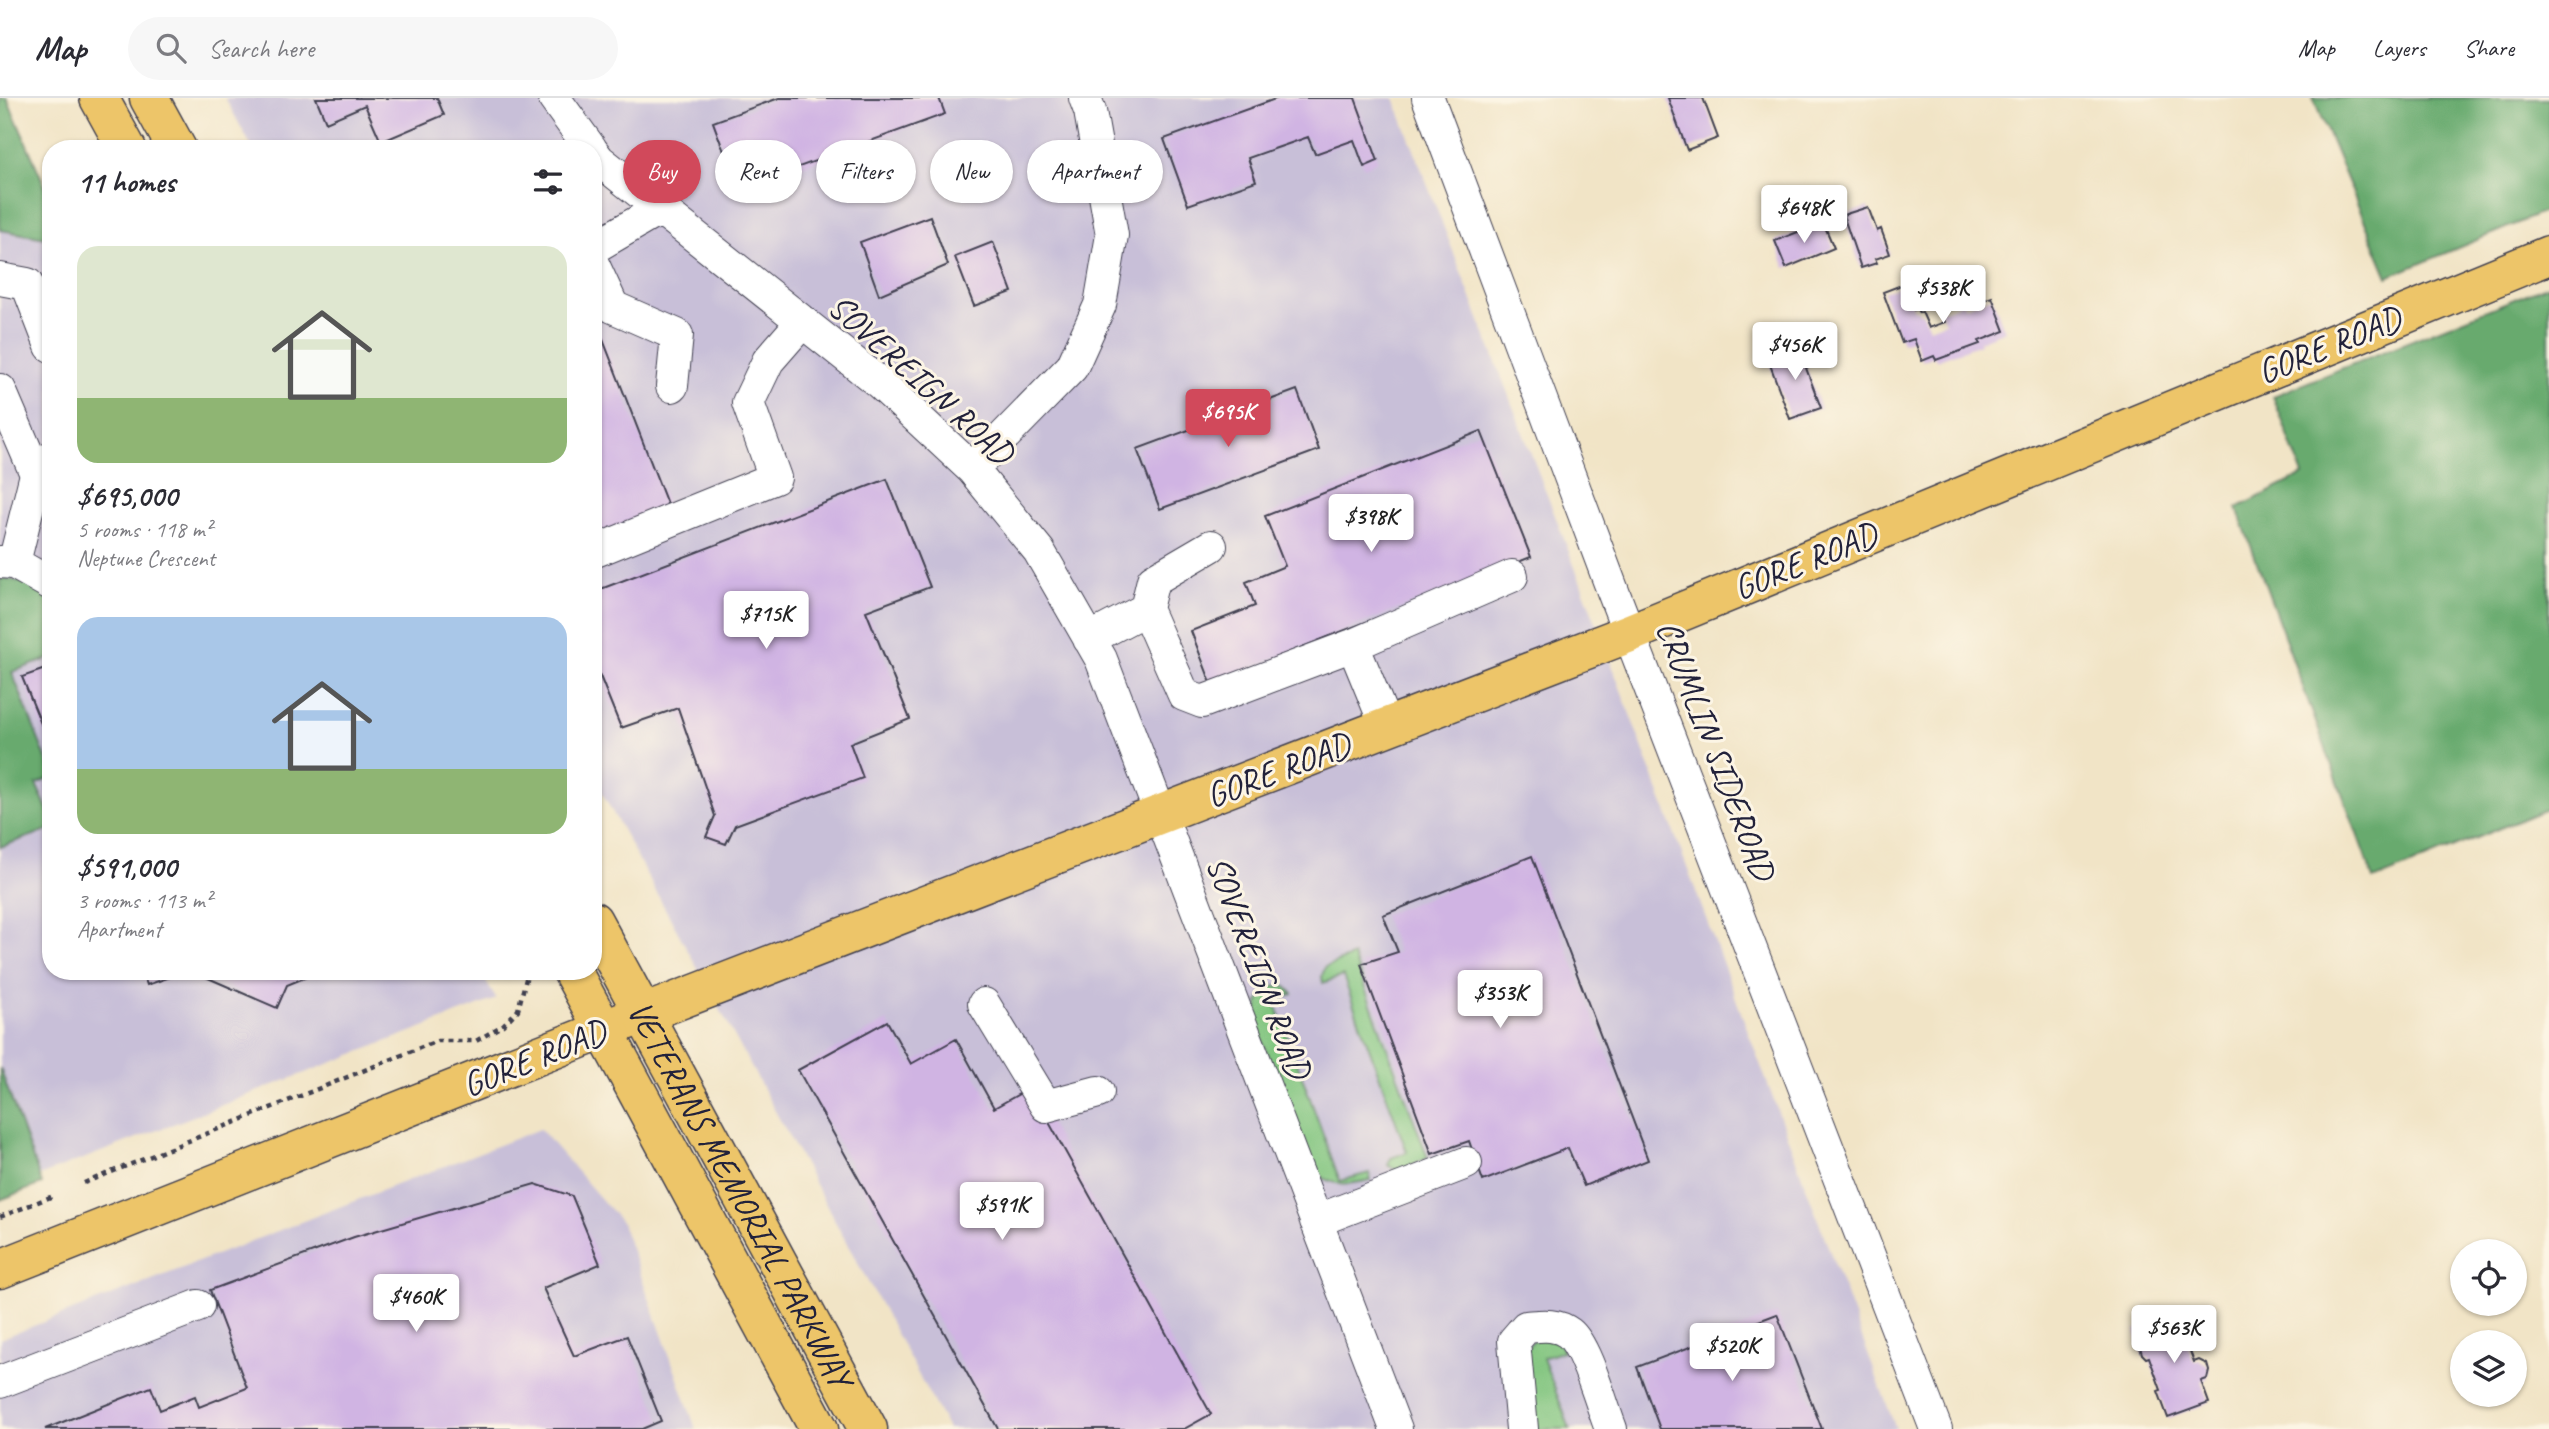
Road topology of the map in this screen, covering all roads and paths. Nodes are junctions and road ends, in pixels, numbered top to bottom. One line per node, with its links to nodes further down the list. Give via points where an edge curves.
1 (99, 98): 6 (main road)
2 (149, 98): 7 (main road)
3 (554, 98): 8 (street, SOVEREIGN ROAD)
4 (1085, 98): 21 (street, via 1112,235 1100,305 1072,367)
5 (1427, 98): 28 (street, CRUMLIN SIDEROAD)
6 (122, 140)
7 (172, 140)
8 (582, 140)
9 (602, 161): 10 (street, SOVEREIGN ROAD)
10 (660, 209): 11 (street); 15 (street, SOVEREIGN ROAD)
11 (602, 243)
12 (2549, 255): 28 (main road, GORE ROAD)
13 (0, 279): 16 (street, via 27,284)
14 (602, 283): 17 (street, via 613,307 677,335)
15 (802, 322): 21 (street, SOVEREIGN ROAD, via 881,384); 23 (street, via 768,361 748,403 775,478)
16 (42, 323)
17 (672, 386)
18 (0, 390): 19 (street)
19 (42, 463)
20 (42, 468): 24 (street)
21 (972, 469): 29 (street, SOVEREIGN ROAD, via 1038,551)
22 (1211, 547): 27 (street, via 1153,580)
23 (602, 548)
24 (7, 563): 26 (street)
25 (1511, 576): 30 (street)
26 (42, 580)
27 (1146, 609): 29 (street); 30 (street, via 1184,695 1202,702)
28 (1630, 633): 31 (main road, GORE ROAD); 53 (street, CRUMLIN SIDEROAD)
29 (1089, 639): 32 (street, SOVEREIGN ROAD, via 1101,659)
30 (1353, 645): 31 (street)
31 (1387, 727): 32 (main road, GORE ROAD)
32 (1160, 816): 37 (main road, GORE ROAD); 44 (street, SOVEREIGN ROAD)
33 (602, 938): 37 (main road, VETERANS MEMORIAL PARKWAY)
34 (526, 980): 41 (path, via 518,1010 476,1041 437,1041)
35 (577, 980): 38 (main road, VETERANS MEMORIAL PARKWAY)
36 (984, 1004): 39 (street, via 1046,1106)
37 (643, 1014): 38 (main road, GORE ROAD); 49 (main road, VETERANS MEMORIAL PARKWAY)
38 (604, 1031): 45 (main road, GORE ROAD); 48 (main road, VETERANS MEMORIAL PARKWAY)
39 (1098, 1091)
40 (1466, 1163): 44 (street)
41 (84, 1183)
42 (53, 1196): 43 (path)
43 (0, 1217)
44 (1315, 1221): 50 (street, SOVEREIGN ROAD)
45 (0, 1269)
46 (198, 1306): 47 (street)
47 (0, 1382)
48 (819, 1429)
49 (868, 1429)
50 (1396, 1429)
51 (1522, 1429): 52 (street, via 1514,1341 1526,1327 1550,1325 1569,1333 1581,1349)
52 (1611, 1429)
53 (1936, 1429)

